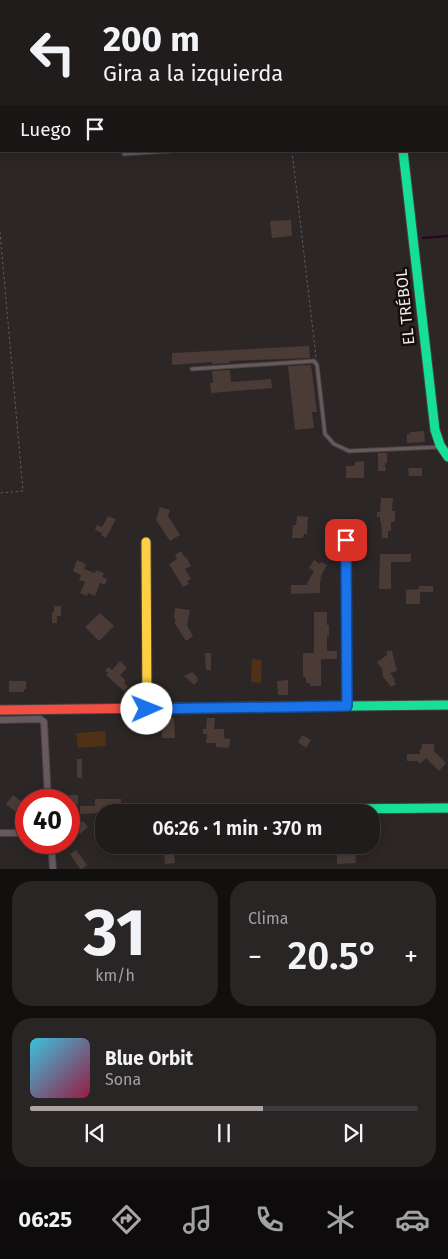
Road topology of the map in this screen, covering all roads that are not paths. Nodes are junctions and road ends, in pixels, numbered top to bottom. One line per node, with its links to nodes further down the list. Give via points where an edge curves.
1 (155, 152): 3 (lane)
2 (403, 152): 5 (street, EL TRÉBOL, via 432,404)
3 (124, 154)
4 (192, 369): 5 (lane, via 314,361 325,434 334,444 349,451)
5 (441, 447): 6 (street, EL TRÉBOL)
6 (448, 457)
7 (346, 540): 10 (street)
8 (146, 542): 11 (street)
9 (448, 705): 10 (street)
10 (347, 706): 11 (street)
11 (147, 709): 12 (street)
12 (0, 710)
13 (0, 720): 14 (street, via 40,719 44,722)
14 (47, 789)
15 (448, 808): 16 (street)
16 (380, 809)
17 (0, 833): 18 (street)
18 (15, 833)
19 (52, 854): 20 (street)
20 (53, 869)

